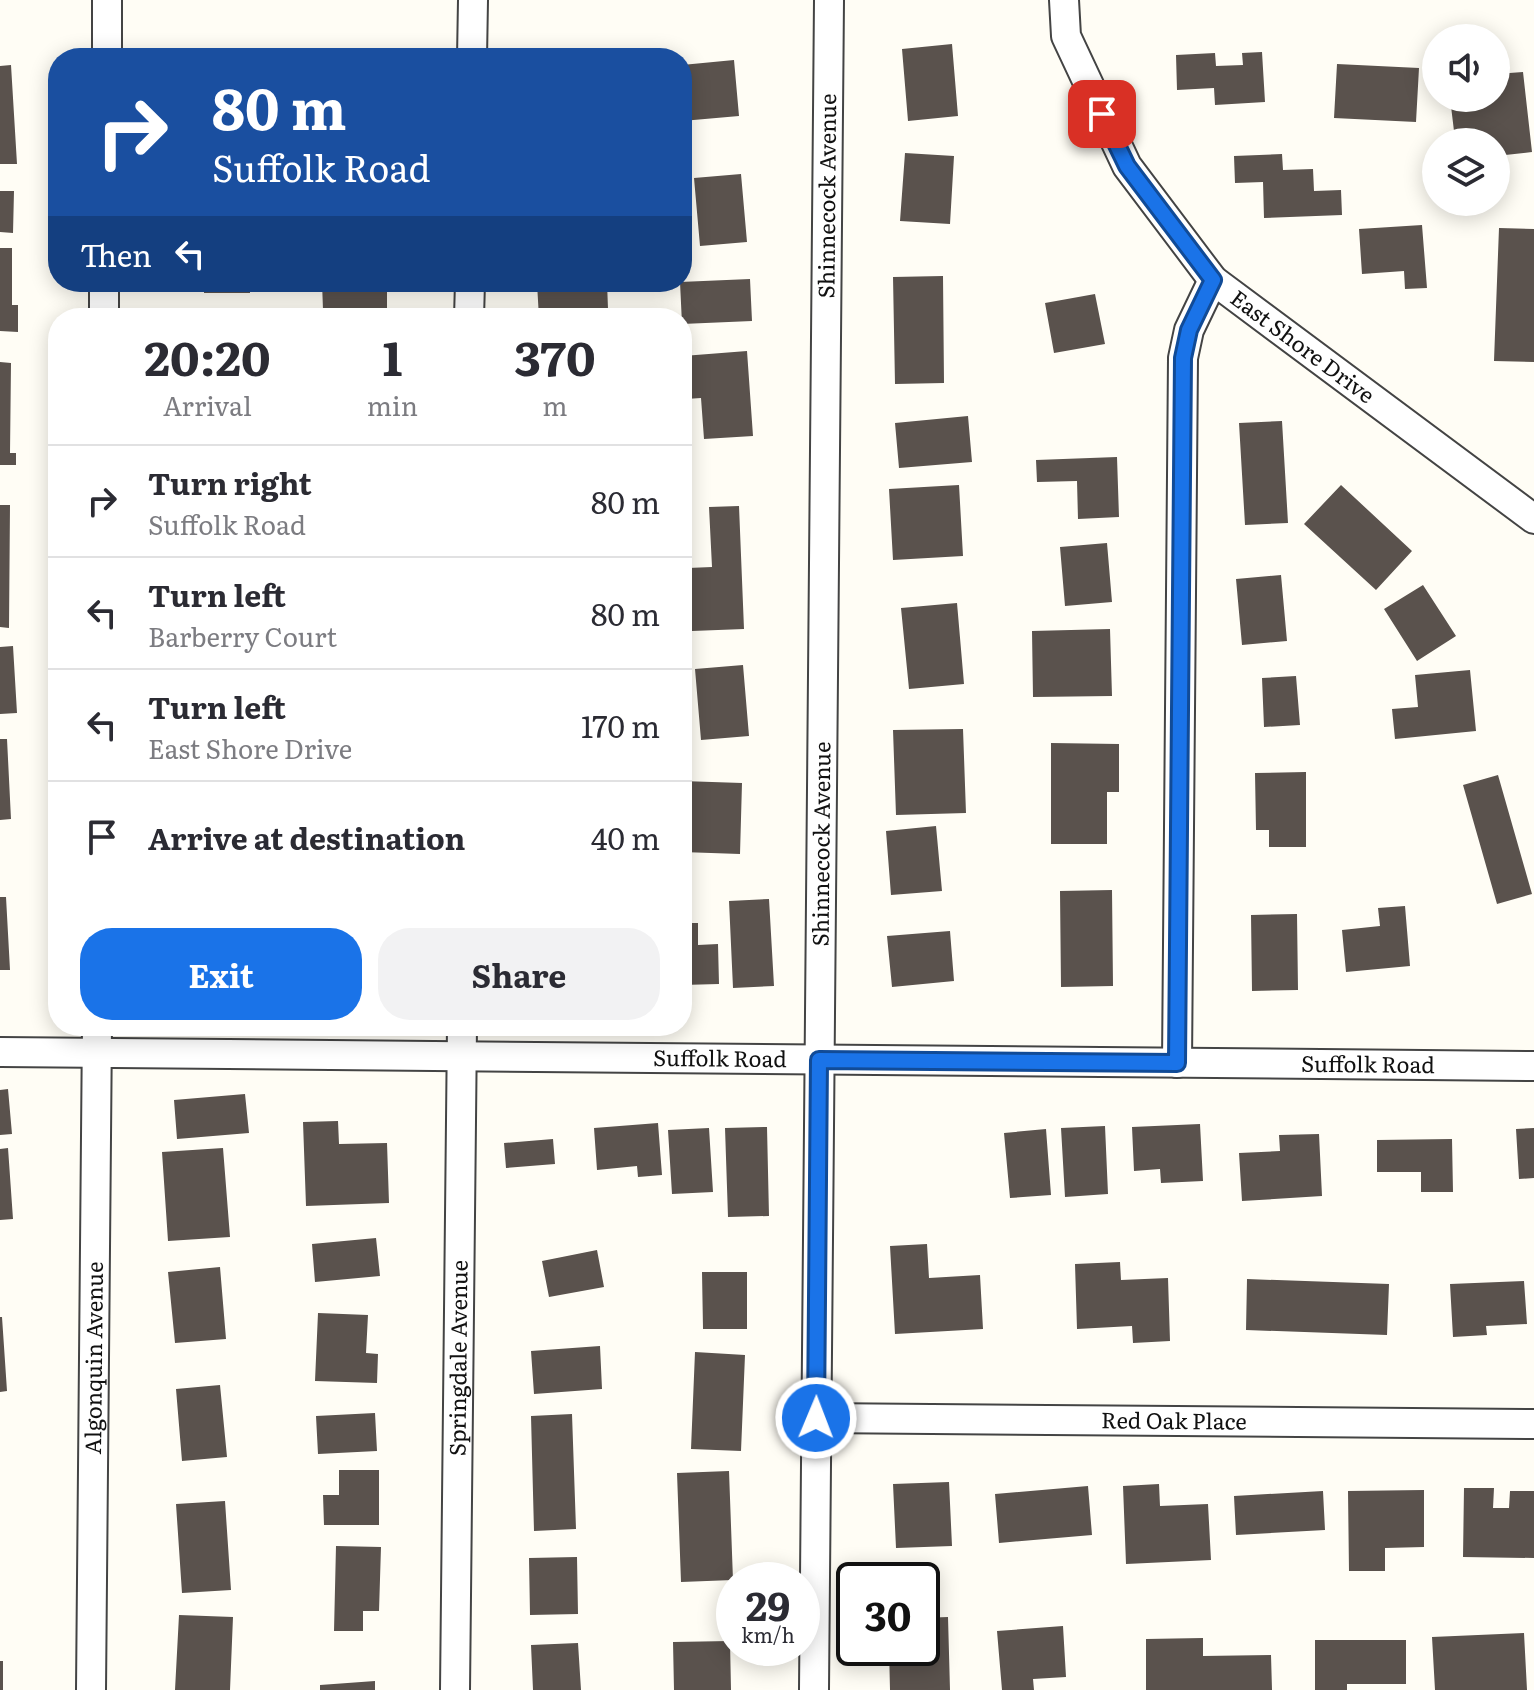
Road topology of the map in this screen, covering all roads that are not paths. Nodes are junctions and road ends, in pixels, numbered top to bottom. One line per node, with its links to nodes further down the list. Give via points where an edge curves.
1 (107, 0): 5 (street)
2 (473, 0): 6 (street)
3 (829, 0): 13 (street, Shinnecock Avenue)
4 (1064, 0): 7 (street, East Shore Drive, via 1066,36 1127,166)
5 (107, 48)
6 (472, 48)
7 (1213, 280): 8 (street, East Shore Drive); 14 (street, via 1189,330 1183,358)
8 (1534, 519)
9 (462, 1036): 12 (street, Springdale Avenue)
10 (97, 1039): 11 (street, Suffolk Road); 12 (street, Suffolk Road); 18 (street, Algonquin Avenue)
11 (0, 1052)
12 (461, 1057): 13 (street, Suffolk Road); 19 (street, Springdale Avenue)
13 (819, 1060): 14 (street, Suffolk Road); 16 (street, Shinnecock Avenue)
14 (1177, 1063): 15 (street, Suffolk Road)
15 (1534, 1066)
16 (816, 1418): 17 (street, Red Oak Place); 20 (street, Shinnecock Avenue)
17 (1534, 1424)
18 (91, 1690)
19 (455, 1690)
20 (814, 1690)

